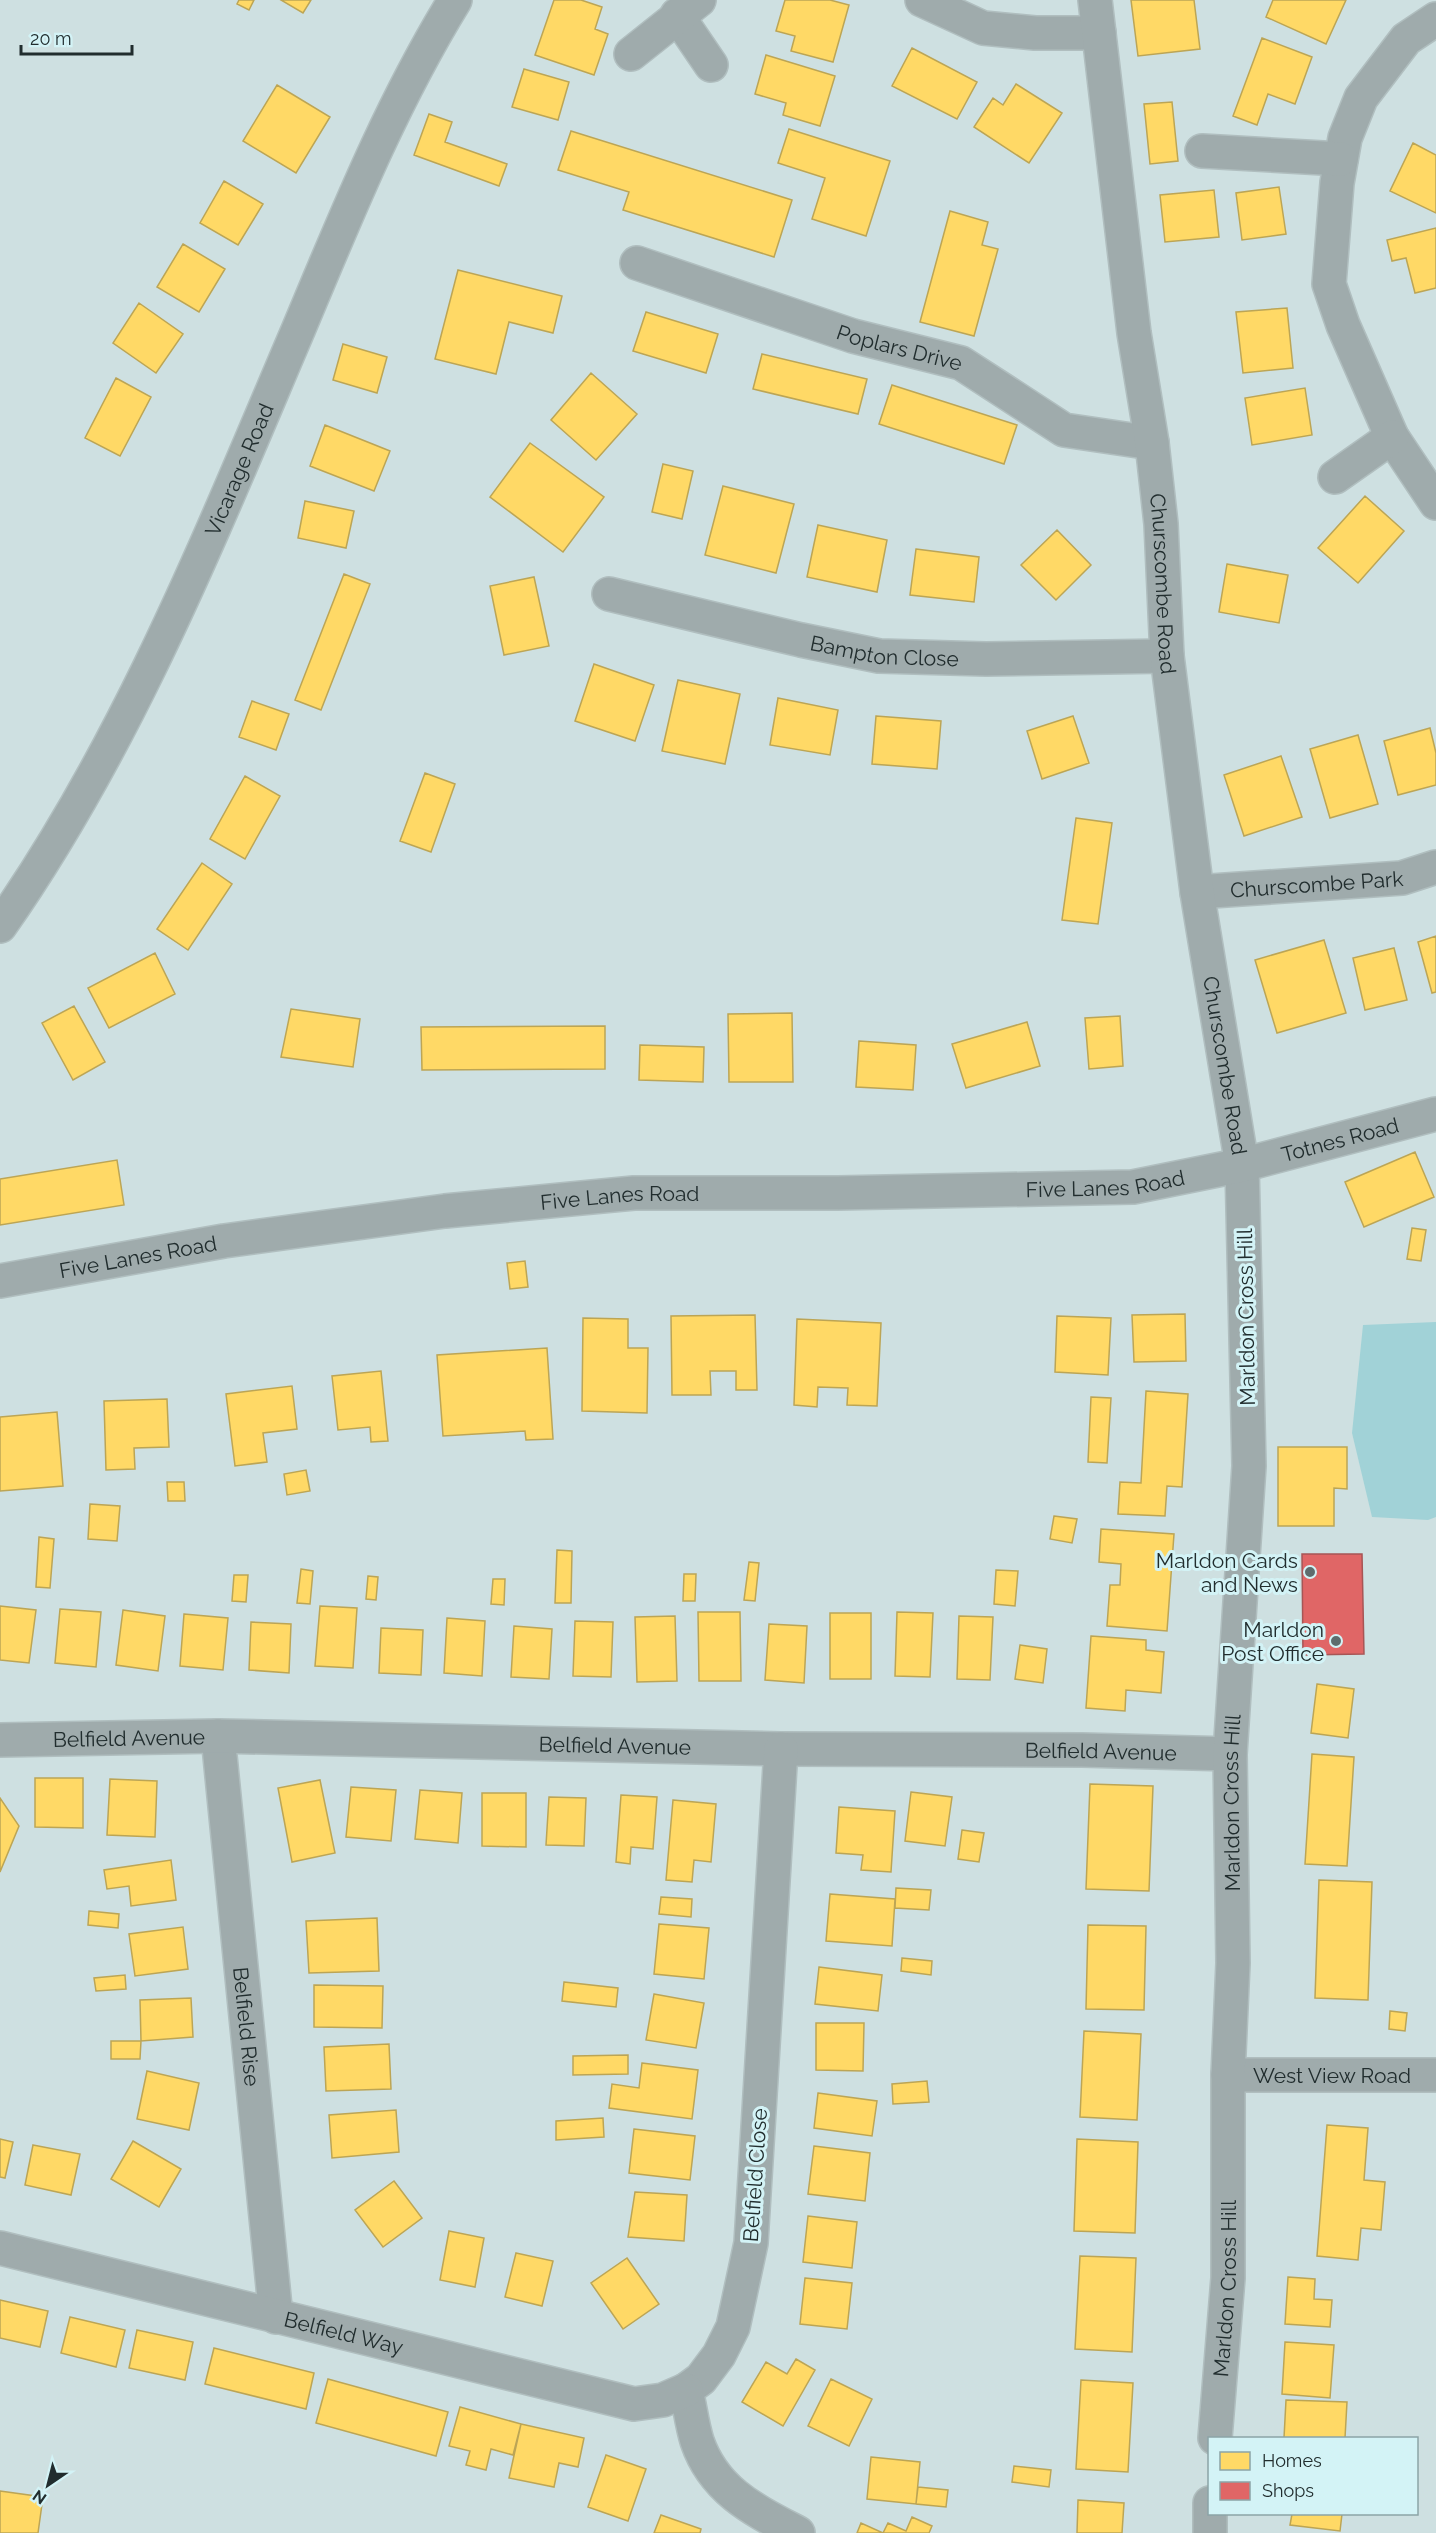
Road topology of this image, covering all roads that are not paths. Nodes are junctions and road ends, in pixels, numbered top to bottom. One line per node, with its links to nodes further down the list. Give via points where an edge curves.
1 (455, 0): 20 (street, Vicarage Road, via 378,139 208,544 126,712 43,865)
2 (922, 0): 6 (street, via 983,28)
3 (1095, 0): 6 (street, Churscombe Road)
4 (688, 8): 7 (street); 8 (street)
5 (1436, 19): 10 (street, via 1406,39 1361,98)
6 (1099, 33): 13 (street, Churscombe Road, via 1134,333)
7 (631, 54)
8 (711, 65)
9 (1202, 151): 10 (street)
10 (1341, 159): 12 (street, via 1329,284)
11 (637, 263): 13 (street, Poplars Drive, via 853,336 961,363 1064,429)
12 (1392, 437): 14 (street); 15 (street)
13 (1152, 442): 17 (street, Churscombe Road, via 1161,524)
14 (1335, 477)
15 (1436, 503)
16 (609, 594): 17 (street, Bampton Close, via 879,656)
17 (1167, 656): 19 (street, Churscombe Road)
18 (1436, 867): 19 (street, Churscombe Park, via 1402,878)
19 (1197, 892): 22 (street, Churscombe Road)
20 (0, 927)
21 (1436, 1114): 22 (street, Totnes Road)
22 (1242, 1166): 23 (street, Five Lanes Road, via 1133,1187 634,1193 444,1211 224,1241); 27 (street, Marldon Cross Hill, via 1250,1466)
23 (0, 1281)
24 (218, 1736): 25 (street, Belfield Avenue); 26 (street, Belfield Avenue); 31 (street, Belfield Rise)
25 (0, 1740)
26 (781, 1749): 27 (street, Belfield Avenue, via 1082,1749); 32 (street, Belfield Close, via 751,2243 733,2327 719,2355)
27 (1230, 1754): 28 (street, Marldon Cross Hill, via 1233,1963)
28 (1228, 2075): 29 (street, West View Road); 33 (street, Marldon Cross Hill, via 1228,2278)
29 (1436, 2075)
30 (0, 2248): 31 (street, Belfield Way)
31 (276, 2317): 32 (street, Belfield Way, via 634,2404 663,2400)
32 (686, 2390): 35 (street, via 697,2441 711,2470 737,2499)
33 (1215, 2437)
34 (1209, 2515): 36 (street)
35 (798, 2533)
36 (1210, 2533)

